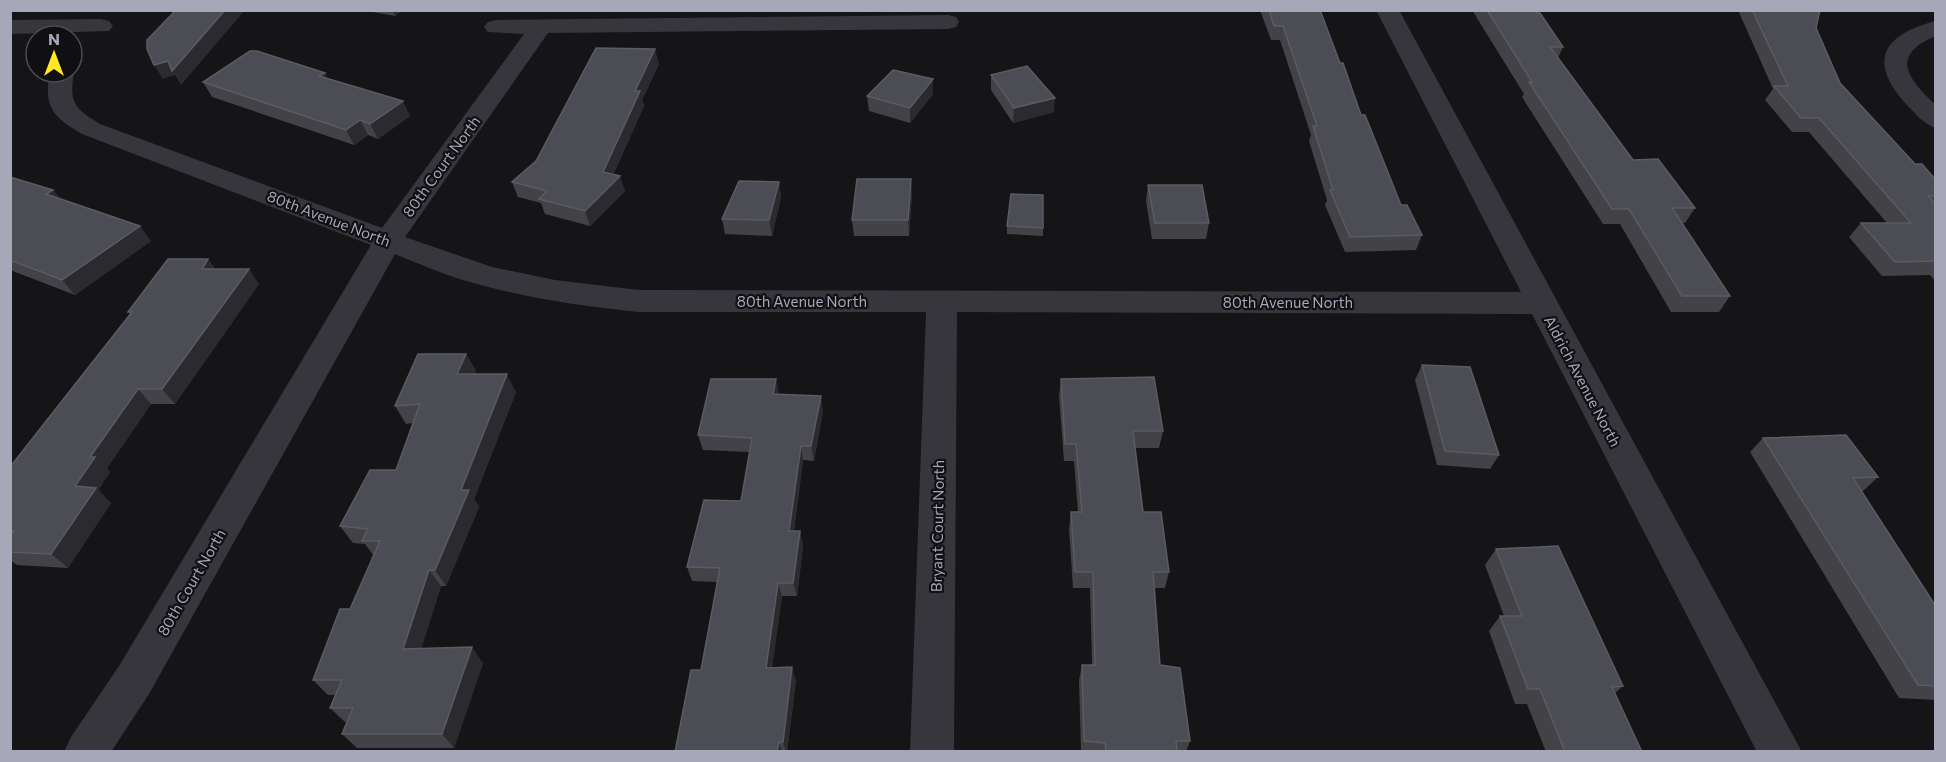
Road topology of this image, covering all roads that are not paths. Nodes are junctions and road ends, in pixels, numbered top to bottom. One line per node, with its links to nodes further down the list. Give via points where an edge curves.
1 (1388, 10): 13 (street, Aldrich Avenue North)
2 (110, 18): 4 (street); 8 (street)
3 (948, 22): 6 (street)
4 (10, 27)
5 (496, 27): 6 (street)
6 (542, 27): 11 (street, 80th Court North)
7 (1935, 28): 10 (street, via 1900,45 1894,63 1902,86)
8 (84, 45)
9 (61, 84): 11 (street, 80th Avenue North, via 57,93 66,114 91,129)
10 (1935, 120)
11 (388, 240): 12 (street, 80th Avenue North, via 471,272 581,296 639,301); 14 (street, 80th Court North, via 134,680)
12 (942, 301): 13 (street, 80th Avenue North); 15 (street, Bryant Court North)
13 (1542, 303): 16 (street, Aldrich Avenue North)
14 (86, 752)
15 (932, 752)
16 (1780, 752)

